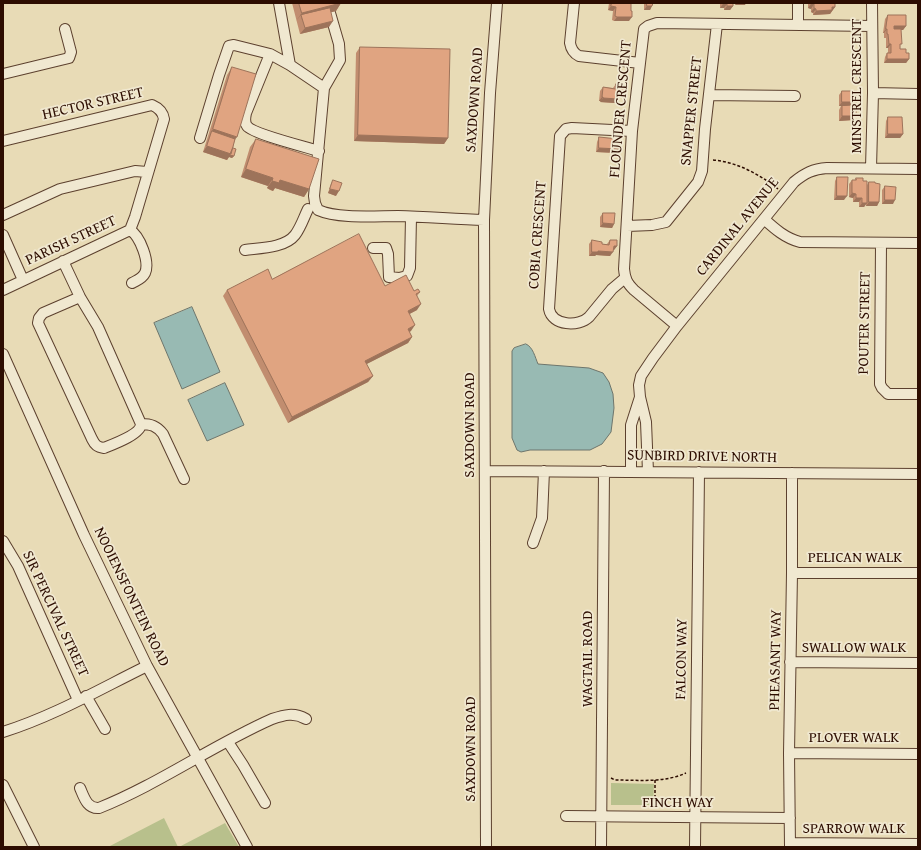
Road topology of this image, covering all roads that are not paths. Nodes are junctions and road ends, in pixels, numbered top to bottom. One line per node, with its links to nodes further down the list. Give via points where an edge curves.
1 (278, 3): 13 (street)
2 (497, 3): 31 (street, SAXDOWN ROAD)
3 (574, 3): 12 (street, via 570,43 576,54)
4 (798, 3): 8 (street)
5 (872, 3): 9 (street, MINSTREL CRESCENT)
6 (330, 13): 15 (street, via 339,44 340,60)
7 (717, 24): 8 (street, FLOUNDER CRESCENT); 12 (street, FLOUNDER CRESCENT, via 657,23 648,26 643,33); 18 (street, SNAPPER STREET)
8 (798, 25): 9 (street, FLOUNDER CRESCENT)
9 (872, 26): 16 (street, MINSTREL CRESCENT)
10 (65, 29): 14 (street, via 71,52 69,58)
11 (270, 54): 13 (street); 21 (street, via 229,46); 23 (street, via 246,113 247,126 262,134)
12 (640, 63): 20 (street, FLOUNDER CRESCENT)
13 (290, 65): 15 (street)
14 (3, 74)
15 (324, 88): 23 (street)
16 (873, 94): 17 (street); 24 (street, MINSTREL CRESCENT)
17 (918, 94)
18 (709, 95): 19 (street); 32 (street, SNAPPER STREET, via 702,171 698,182 666,222 652,226)
19 (795, 96)
20 (632, 131): 32 (street, FLOUNDER CRESCENT); 40 (street, COBIA CRESCENT, via 572,128 566,129 560,136 550,315 560,322 584,321)
21 (200, 138)
22 (3, 141): 26 (street, HECTOR STREET, via 152,105 158,108 164,119)
23 (319, 151): 29 (street, via 314,196 318,210 346,216)
24 (871, 168): 25 (street, CARDINAL AVENUE); 30 (street, CARDINAL AVENUE, via 827,168 808,172 800,177)
25 (918, 169)
26 (147, 172): 28 (street, via 135,171 60,189); 33 (street, HECTOR STREET)
27 (308, 209): 38 (street, via 291,239)
28 (3, 215)
29 (411, 216): 31 (street); 37 (street, via 410,268 407,276 389,277 386,248)
30 (764, 219): 35 (street, via 780,233 800,242); 45 (street, CARDINAL AVENUE)
31 (484, 220): 50 (street, SAXDOWN ROAD)
32 (627, 226): 40 (street, FLOUNDER CRESCENT)
33 (130, 230): 39 (street, PARISH STREET); 42 (street, via 138,237 146,264 144,275)
34 (3, 235): 41 (street)
35 (881, 244): 36 (street); 47 (street, POUTER STREET, via 880,384 888,394)
36 (918, 244)
37 (373, 248)
38 (245, 250)
39 (63, 262): 41 (street, PARISH STREET); 44 (street)
40 (625, 278): 45 (street, via 634,290)
41 (23, 280): 43 (street, PARISH STREET)
42 (132, 283)
43 (3, 290)
44 (80, 297): 49 (street, via 98,327); 49 (street, via 44,313 38,323 92,439 95,445 104,448 137,432)
45 (678, 326): 48 (street, CARDINAL AVENUE, via 644,370 639,385)
46 (3, 354): 65 (street, NOOIENSFONTEIN ROAD, via 84,535)
47 (918, 394)
48 (640, 397): 53 (street, CARDINAL AVENUE, via 631,424); 54 (street, CARDINAL AVENUE, via 646,422)
49 (142, 424): 58 (street, via 159,428)
50 (485, 471): 51 (street, SUNBIRD DRIVE NORTH); 85 (street, SAXDOWN ROAD)
51 (544, 471): 52 (street, SUNBIRD DRIVE NORTH); 60 (street, via 542,518)
52 (604, 471): 53 (street, SUNBIRD DRIVE NORTH); 78 (street, WAGTAIL ROAD)
53 (630, 471): 54 (street, SUNBIRD DRIVE NORTH)
54 (648, 472): 55 (street, SUNBIRD DRIVE NORTH)
55 (699, 472): 56 (street, SUNBIRD DRIVE NORTH); 79 (street, FALCON WAY)
56 (792, 473): 57 (street, SUNBIRD DRIVE NORTH); 61 (street, PHEASANT WAY)
57 (918, 474)
58 (184, 479)
59 (3, 541): 66 (street, SIR PERCIVAL STREET, via 18,566)
60 (533, 543)
61 (792, 573): 62 (street, PELICAN WALK); 63 (street, PHEASANT WAY)
62 (918, 573)
63 (790, 662): 64 (street, SWALLOW WALK); 71 (street, PHEASANT WAY)
64 (918, 664)
65 (147, 666): 66 (street); 73 (street, NOOIENSFONTEIN ROAD)
66 (82, 698): 68 (street, SIR PERCIVAL STREET); 69 (street, via 44,718)
67 (306, 719): 70 (street, via 293,714 283,715)
68 (104, 729)
69 (3, 732)
70 (228, 742): 73 (street); 76 (street)
71 (789, 753): 72 (street, PLOVER WALK); 80 (street, PHEASANT WAY)
72 (918, 754)
73 (197, 757): 75 (street, via 99,808 90,806); 84 (street, NOOIENSFONTEIN ROAD)
74 (3, 786): 83 (street)
75 (80, 788)
76 (265, 803)
77 (566, 816): 78 (street, FINCH WAY)
78 (601, 817): 79 (street, FINCH WAY); 86 (street, WAGTAIL ROAD)
79 (696, 818): 80 (street, FINCH WAY); 87 (street, FALCON WAY)
80 (790, 818): 82 (street, PHEASANT WAY)
81 (918, 844): 82 (street, SPARROW WALK)
82 (790, 845)
83 (34, 847)
84 (247, 847)
85 (486, 847)
86 (601, 847)
87 (695, 847)

